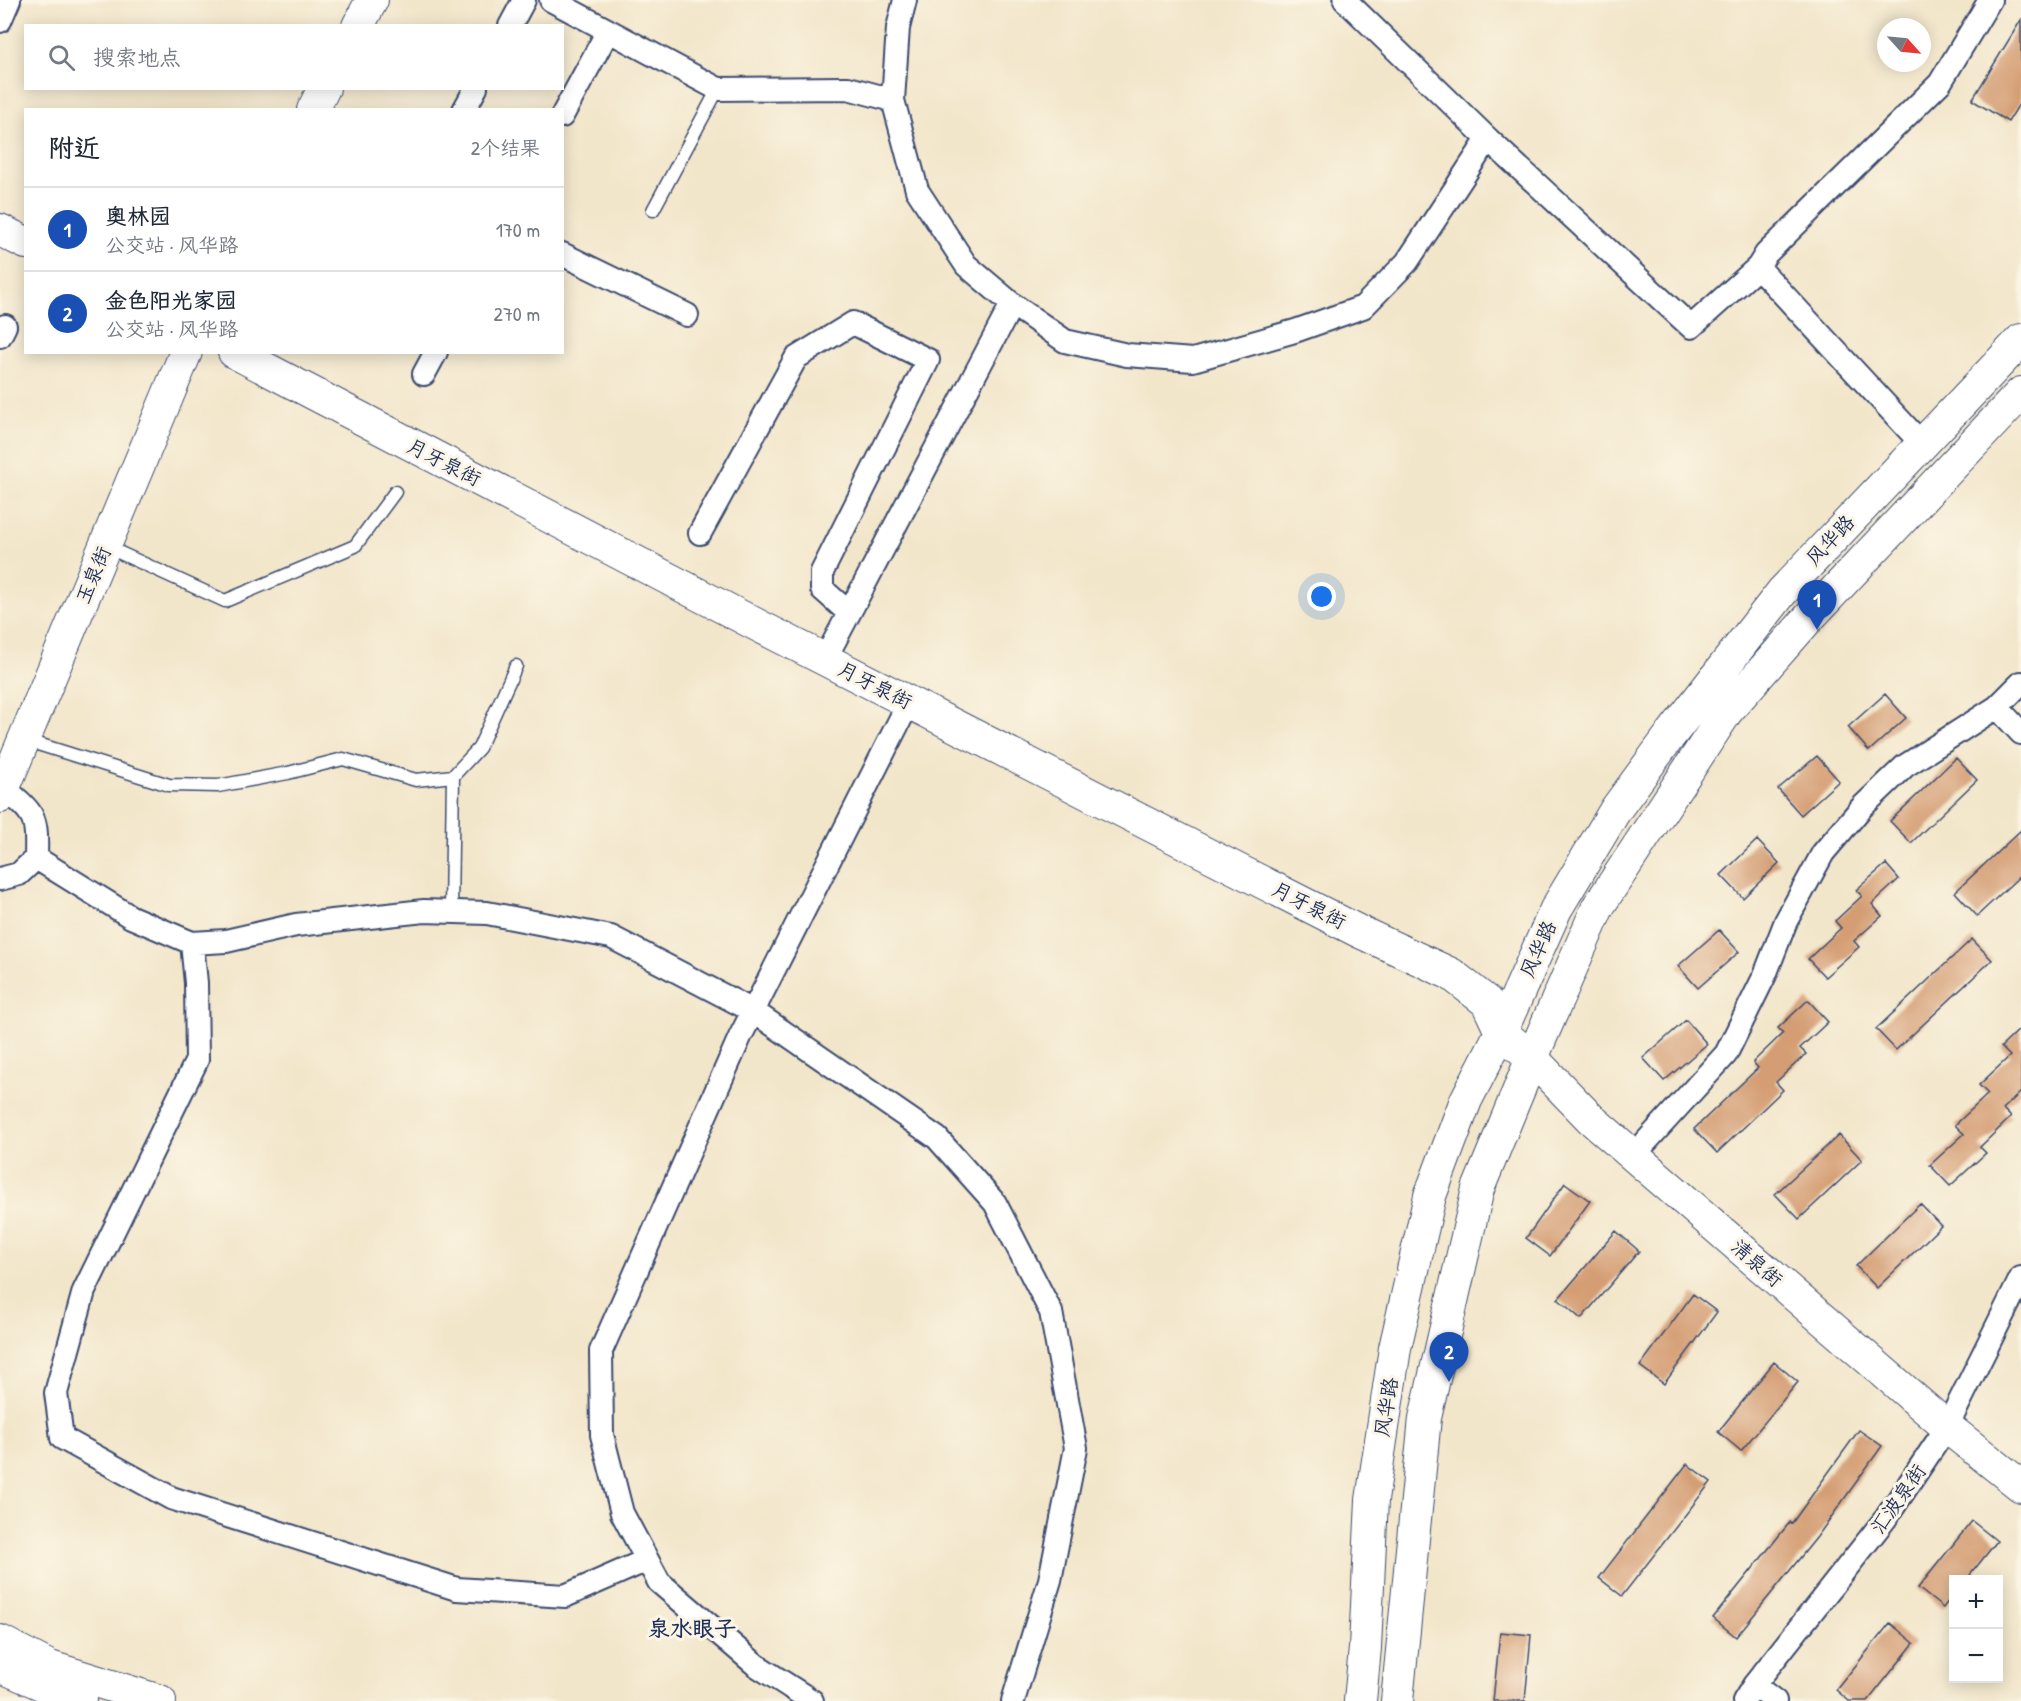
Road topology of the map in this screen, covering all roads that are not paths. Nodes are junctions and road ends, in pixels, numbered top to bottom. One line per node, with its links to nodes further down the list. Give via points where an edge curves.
1 (9, 0): 8 (street)
2 (372, 0): 9 (street)
3 (524, 0): 10 (street)
4 (551, 0): 11 (street)
5 (905, 0): 15 (street, via 898,28)
6 (1345, 0): 19 (street)
7 (1990, 0): 24 (street, via 1940,83 1766,254)
8 (0, 21)
9 (359, 24)
10 (511, 24)
11 (608, 31): 12 (street); 18 (street)
12 (718, 89): 15 (street, via 848,88); 20 (lane)
13 (323, 90): 16 (street)
14 (475, 90): 17 (street)
15 (893, 100): 25 (street, via 917,190 966,265)
16 (314, 108)
17 (465, 108)
18 (564, 112)
19 (1488, 139): 24 (street, via 1691,327); 25 (street, via 1407,262 1363,307 1294,331 1193,360 1127,355 1065,341)
20 (653, 210)
21 (0, 230): 22 (street)
22 (24, 242)
23 (564, 255): 26 (street)
24 (1758, 267): 33 (street)
25 (1012, 304): 37 (street)
26 (687, 315)
27 (2021, 340): 33 (street, 风华路)
28 (185, 354): 36 (street, 玉泉街)
29 (238, 354): 38 (street, 月牙泉街)
30 (435, 354): 31 (street)
31 (424, 374)
32 (2021, 393): 48 (street, via 1814,612 1727,711)
33 (1922, 444): 47 (street, 风华路, via 1782,592)
34 (395, 492): 36 (lane, via 355,546 225,601)
35 (700, 534): 37 (street, via 796,358 853,323 928,360 822,572 822,589)
36 (105, 546): 44 (street, 玉泉街)
37 (849, 613): 38 (street)
38 (825, 659): 41 (street, 月牙泉街)
39 (516, 666): 45 (lane, via 479,748)
40 (2021, 683): 42 (street)
41 (909, 702): 53 (street); 54 (street, 月牙泉街, via 1358,931 1451,974 1487,1002)
42 (1997, 707): 43 (street); 56 (street, via 1905,766 1862,807 1823,853 1786,921 1765,975 1726,1054)
43 (2021, 733)
44 (24, 740): 45 (lane, via 169,785 218,786 343,759 416,780); 46 (street, 玉泉街)
45 (453, 776): 51 (lane)
46 (2, 792): 49 (street, via 27,807 36,826)
47 (1616, 809): 48 (street, via 1627,827); 54 (street, 风华路, via 1556,909)
48 (1650, 829): 55 (street, via 1598,907)
49 (36, 858): 50 (street, via 18,874); 52 (street, via 131,917)
50 (0, 879)
51 (451, 911): 52 (street, via 424,910 296,925 226,941); 53 (street, via 487,913 611,938)
52 (192, 943): 60 (street, via 197,1060 84,1291 56,1393 62,1438 171,1498 457,1589 565,1596)
53 (753, 1011): 60 (street, via 601,1351 602,1435 622,1513); 67 (street, via 937,1138 995,1203 1051,1312 1076,1448 1050,1580)
54 (1501, 1032): 55 (street, 清泉街); 68 (street, 风华路, via 1466,1100 1430,1196 1395,1348 1372,1500)
55 (1532, 1058): 56 (street, 清泉街); 69 (street, via 1478,1189 1425,1418)
56 (1633, 1156): 58 (street, 清泉街)
57 (2021, 1278): 58 (street, 汇波泉街)
58 (1947, 1427): 59 (street, 清泉街); 63 (street, 汇波泉街, via 1886,1518)
59 (2021, 1486)
60 (647, 1560): 66 (street, via 658,1582 756,1665)
61 (0, 1641): 65 (street, via 50,1667)
62 (0, 1666): 64 (street)
63 (1749, 1693): 70 (street)
64 (80, 1701)
65 (160, 1701)
66 (812, 1701)
67 (1013, 1701)
68 (1360, 1701)
69 (1397, 1701)
70 (1775, 1701)

